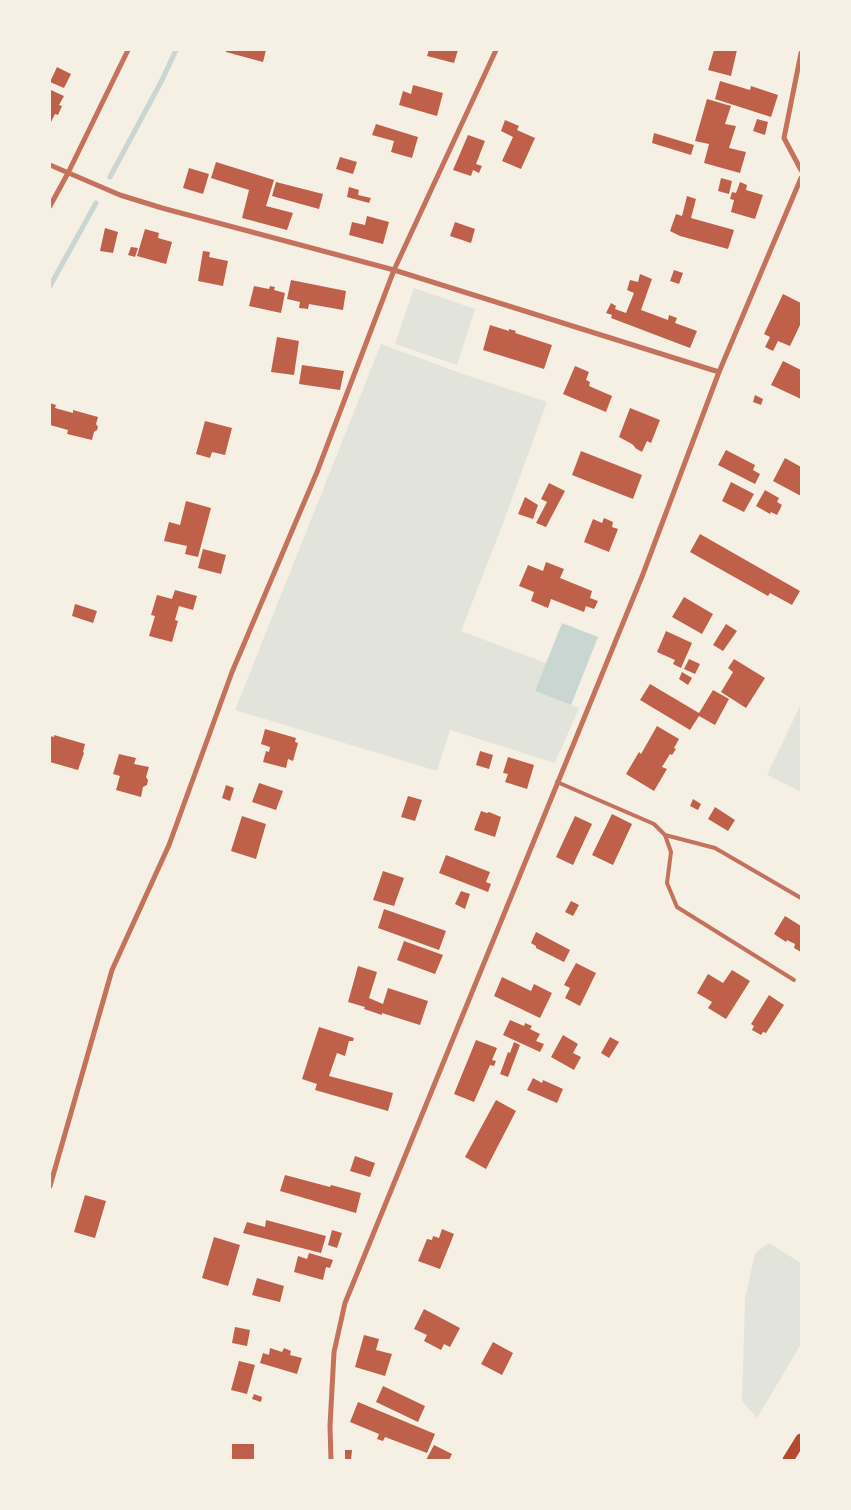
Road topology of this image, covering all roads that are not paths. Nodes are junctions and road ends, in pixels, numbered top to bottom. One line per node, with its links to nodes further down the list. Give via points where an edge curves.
1 (128, 50): 6 (street)
2 (496, 50): 9 (street)
3 (801, 53): 5 (street, via 784,138)
4 (50, 165): 6 (street)
5 (801, 170)
6 (68, 173): 8 (street); 9 (street, via 162,208)
7 (801, 178): 10 (street)
8 (50, 206)
9 (394, 270): 10 (street); 15 (street, via 317,472 232,672 169,845 112,970)
10 (720, 372): 11 (street, via 643,574)
11 (558, 782): 12 (lane, via 654,824); 17 (street, via 345,1303 334,1352)
12 (665, 835): 13 (lane, via 715,848); 14 (lane, via 671,852 667,883 677,907)
13 (801, 898)
14 (794, 980)
15 (50, 1186)
16 (801, 1439): 18 (main road)
17 (331, 1460)
18 (788, 1460)

